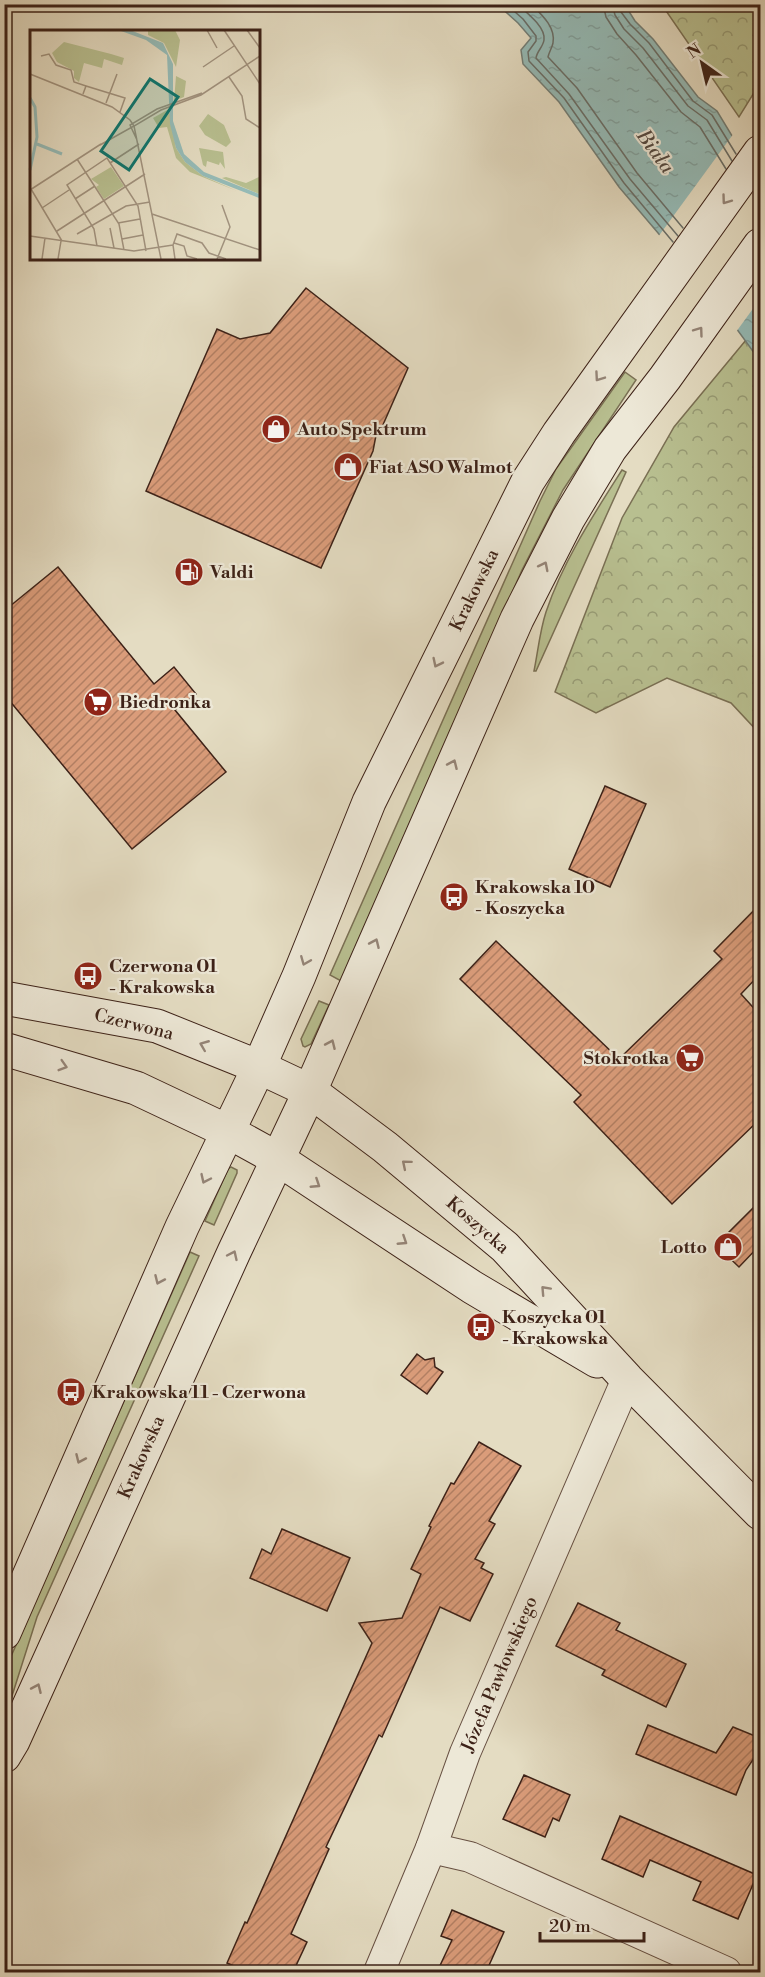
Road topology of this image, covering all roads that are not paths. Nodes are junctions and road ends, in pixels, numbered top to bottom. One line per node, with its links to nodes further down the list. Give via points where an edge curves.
1 (760, 152): 5 (street, Krakowska, one-way to 5, via 528,482 369,802)
2 (760, 245): 6 (street, Krakowska, one-way to 2, via 517,619 568,519 610,449)
3 (4, 998): 5 (street, Czerwona, one-way to 3, via 157,1026)
4 (4, 1049): 7 (street, one-way to 7, via 136,1088)
5 (258, 1067): 6 (street); 7 (street, Krakowska)
6 (310, 1091): 8 (street, Krakowska); 9 (street, Koszycka, one-way to 6, via 505,1247 385,1147)
7 (227, 1131): 8 (street); 11 (street, Krakowska, one-way to 11)
8 (278, 1159): 9 (street, Koszycka, one-way to 9, via 472,1287); 12 (street, Krakowska, one-way to 8)
9 (627, 1379): 10 (street, Koszycka); 13 (street, Józefa Pawłowskiego, via 465,1753)
10 (760, 1513)
11 (4, 1633)
12 (4, 1756)
13 (431, 1848): 14 (street, Józefa Pawłowskiego); 15 (street, via 470,1857)
14 (379, 1972)
15 (726, 1972)

